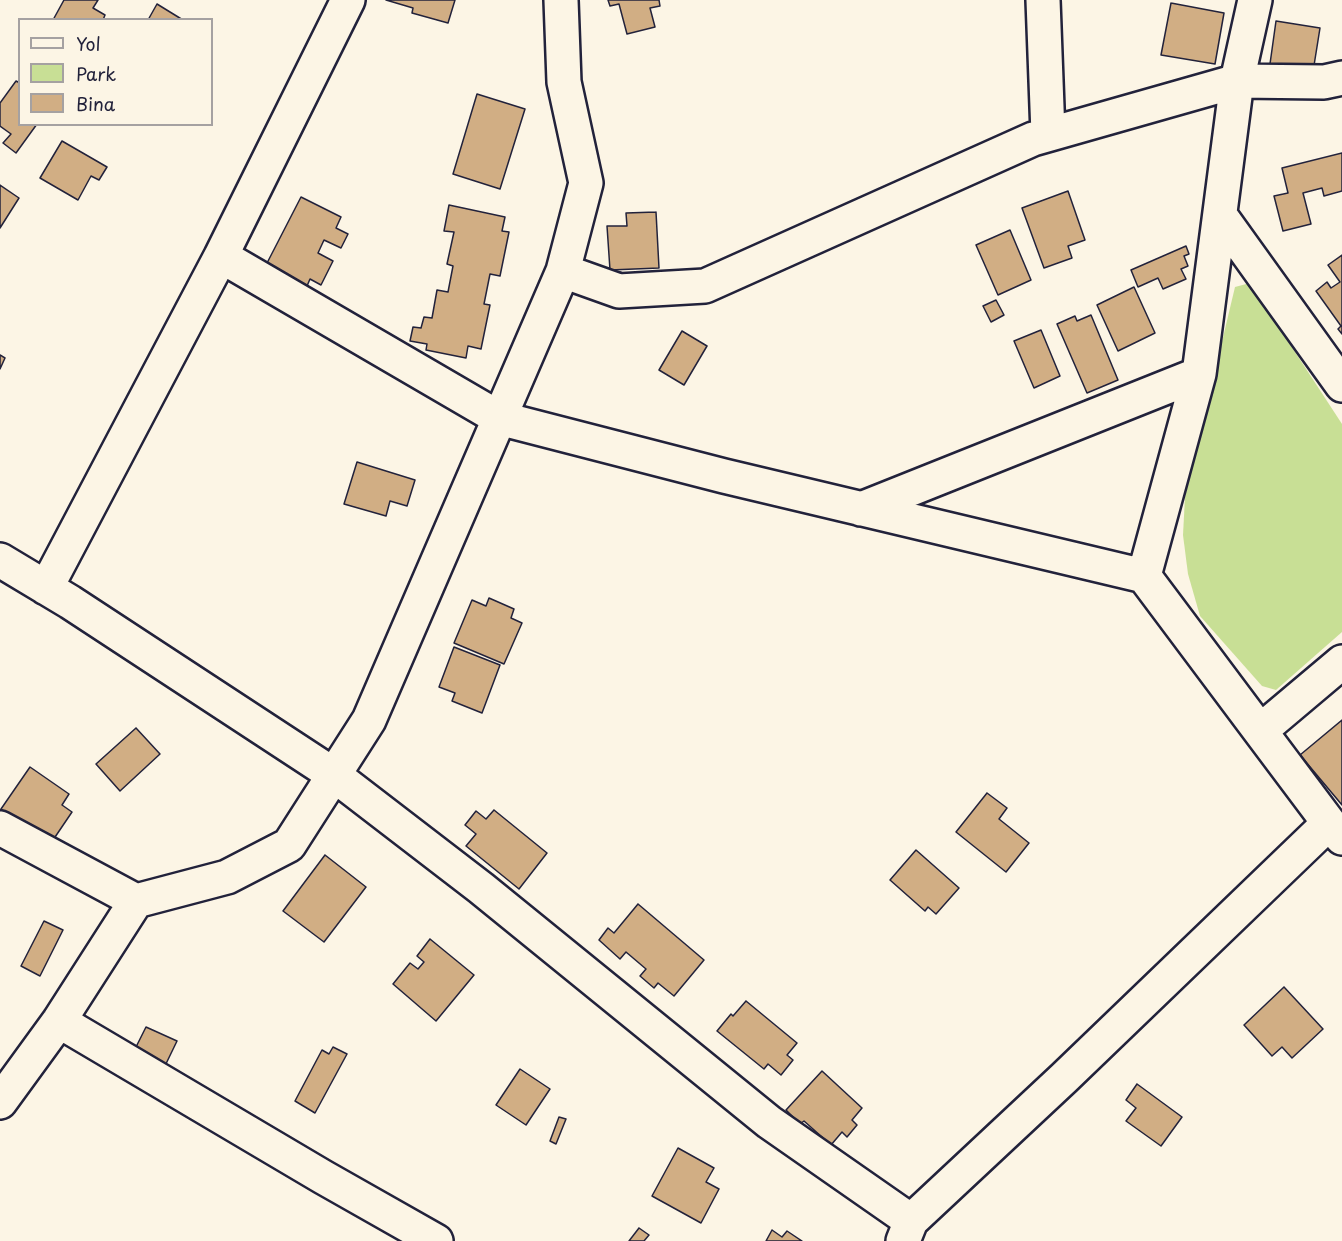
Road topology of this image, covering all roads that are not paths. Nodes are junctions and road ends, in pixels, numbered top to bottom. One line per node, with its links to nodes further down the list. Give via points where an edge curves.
1 (348, 0): 9 (street)
2 (561, 0): 10 (street, via 564,82 586,183)
3 (1043, 0): 7 (street)
4 (1255, 0): 6 (street)
5 (1342, 78): 6 (street, via 1324,82)
6 (1237, 81): 7 (street); 8 (street)
7 (1048, 135): 10 (street, via 705,286 619,291)
8 (1220, 215): 11 (street); 12 (street)
9 (220, 256): 13 (street); 17 (street)
10 (563, 271): 13 (street)
11 (1199, 374): 14 (street); 16 (street)
12 (1342, 385)
13 (499, 418): 14 (street); 20 (street, via 369,720)
14 (861, 509): 16 (street)
15 (0, 560): 17 (street)
16 (1144, 576): 19 (street)
17 (46, 588): 20 (street)
18 (1342, 662): 19 (street)
19 (1260, 731): 22 (street)
20 (334, 775): 23 (street, via 289,845 227,877); 26 (street, via 481,888)
21 (0, 828): 23 (street)
22 (1335, 830): 26 (street, via 1072,1070)
23 (136, 901): 24 (street)
24 (59, 1021): 25 (street); 27 (street)
25 (0, 1102)
26 (907, 1231)
27 (436, 1241)

